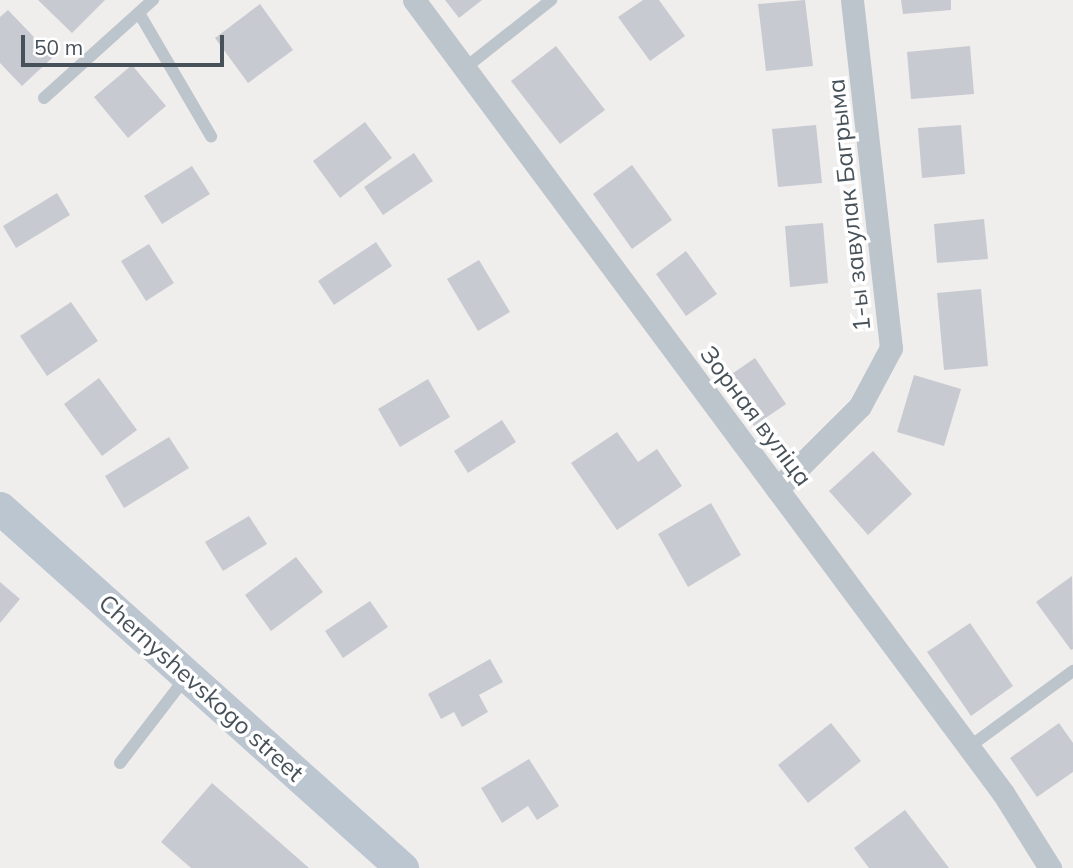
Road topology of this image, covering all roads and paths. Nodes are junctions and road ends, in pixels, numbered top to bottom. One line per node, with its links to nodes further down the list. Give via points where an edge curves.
1 (153, 0): 5 (lane)
2 (414, 0): 6 (street, Зорная вуліца)
3 (551, 0): 6 (lane)
4 (852, 0): 9 (street, 1-ы завулак Багрыма, via 891,348 860,406)
5 (139, 13): 7 (lane); 8 (lane)
6 (465, 68): 9 (street, Зорная вуліца)
7 (44, 98)
8 (211, 136)
9 (777, 489): 13 (street, Зорная вуліца)
10 (0, 508): 12 (main road, Chernyshevskogo street)
11 (1073, 671): 13 (lane)
12 (187, 676): 14 (lane); 15 (main road, Chernyshevskogo street)
13 (969, 747): 16 (street, Зорная вуліца)
14 (120, 763)
15 (401, 868)
16 (1050, 868)

